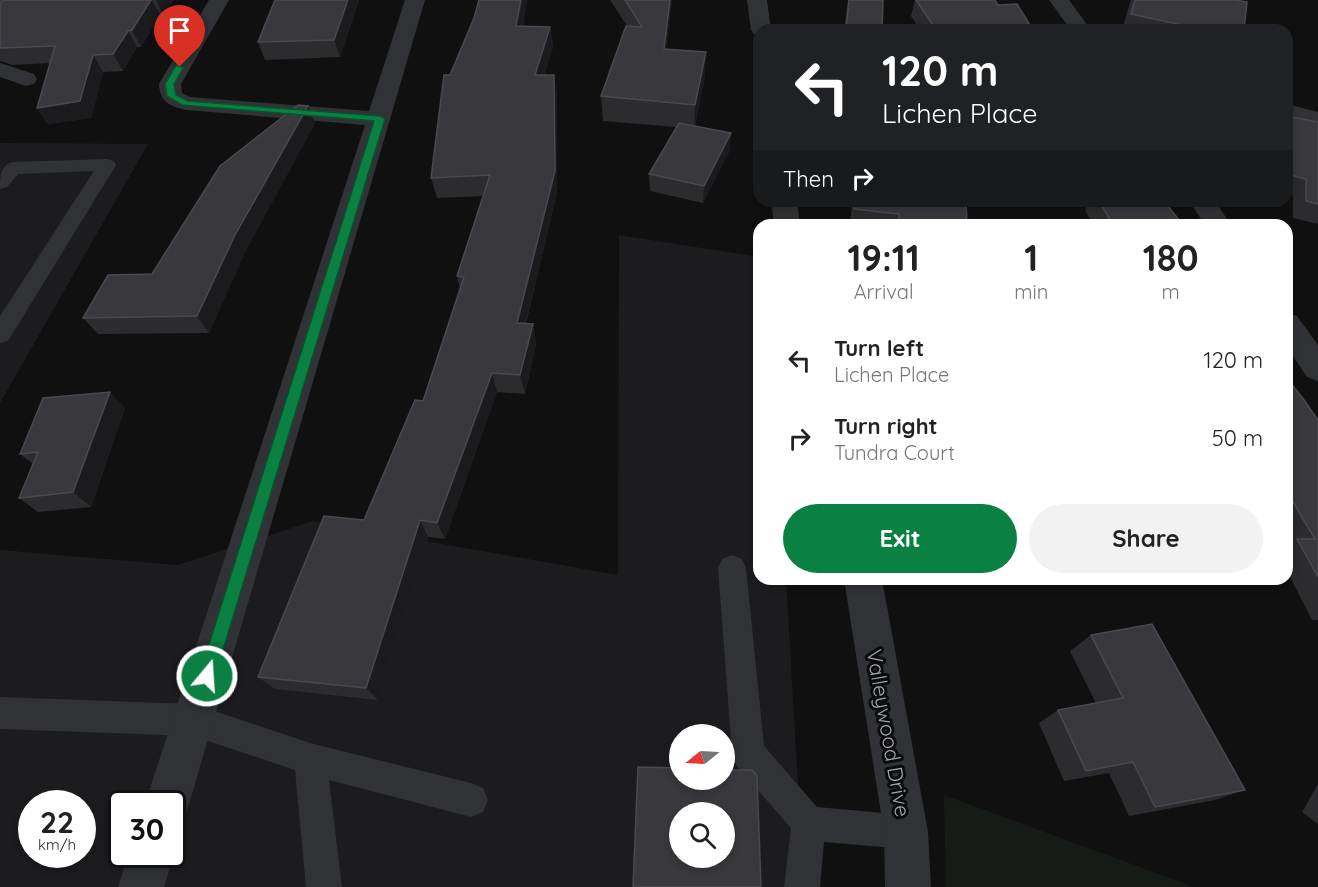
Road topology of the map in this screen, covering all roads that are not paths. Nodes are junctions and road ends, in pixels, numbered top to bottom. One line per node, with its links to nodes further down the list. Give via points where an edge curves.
1 (219, 0): 10 (street, via 170,84 171,96 186,103)
2 (415, 0): 10 (street)
3 (757, 0): 5 (street)
4 (1059, 0): 6 (street)
5 (760, 24)
6 (1077, 24)
7 (0, 69): 8 (street)
8 (27, 79)
9 (1293, 113): 11 (street)
10 (380, 119): 19 (street)
11 (1318, 119)
12 (4, 173): 14 (lane, via 107,165)
13 (1293, 333): 15 (street)
14 (0, 335)
15 (1318, 369)
16 (732, 567): 23 (lane, via 748,753)
17 (864, 585): 24 (street, Valleywood Drive)
18 (0, 713): 19 (lane)
19 (193, 720): 20 (lane); 21 (street)
20 (310, 759): 22 (lane); 27 (lane)
21 (171, 790)
22 (471, 800)
23 (809, 823): 24 (lane); 28 (lane)
24 (906, 832): 29 (street, Valleywood Drive)
25 (147, 868): 26 (street)
26 (141, 887)
27 (324, 887)
28 (802, 887)
29 (908, 887)

